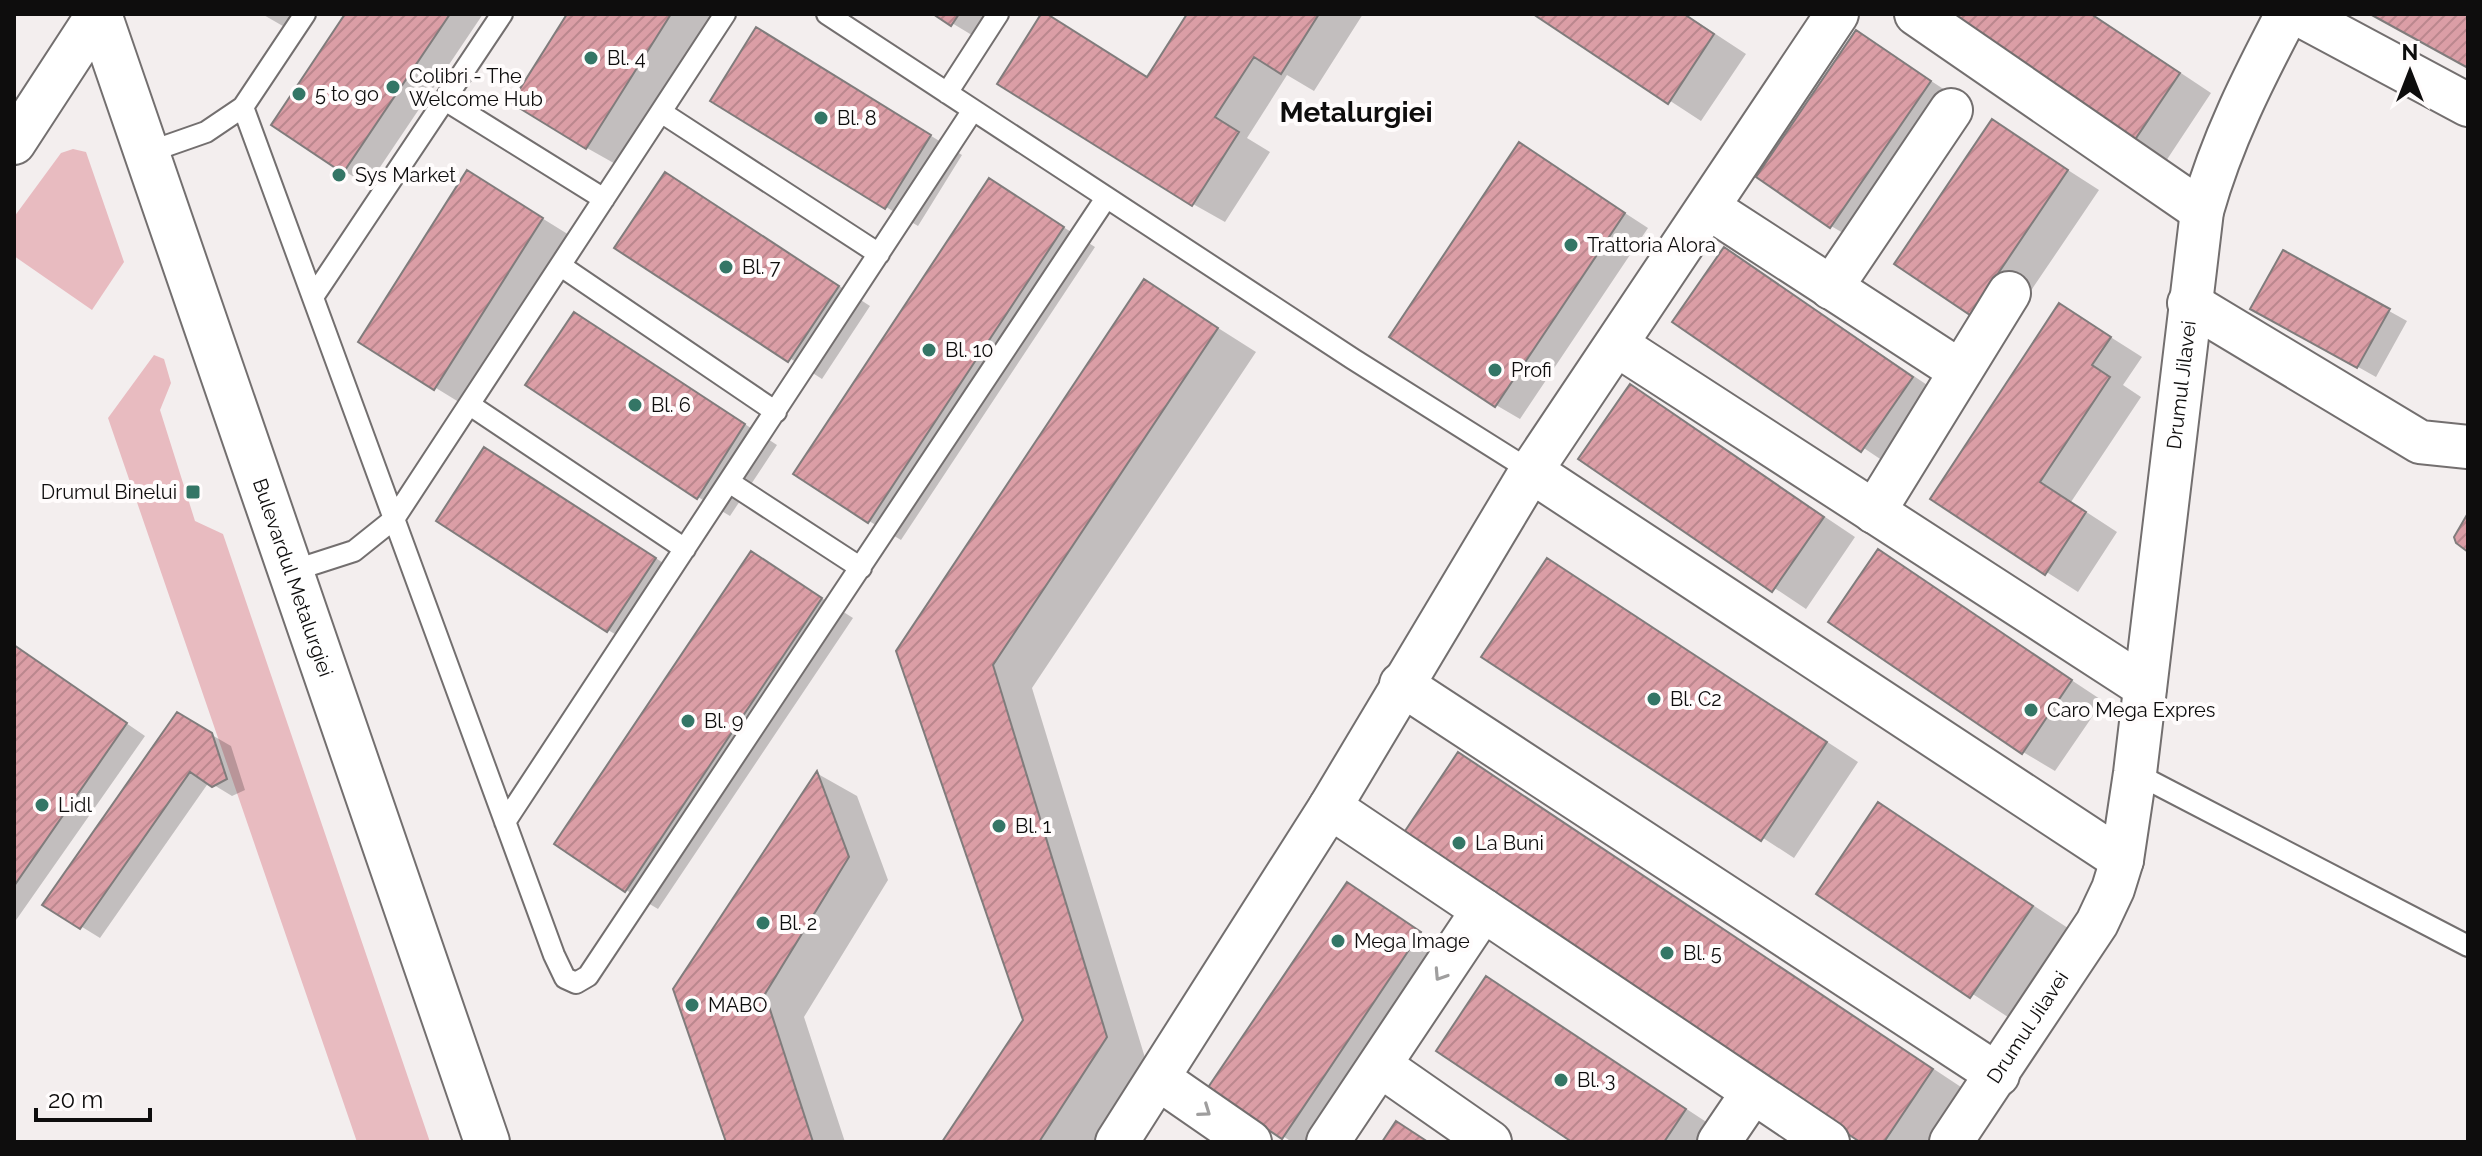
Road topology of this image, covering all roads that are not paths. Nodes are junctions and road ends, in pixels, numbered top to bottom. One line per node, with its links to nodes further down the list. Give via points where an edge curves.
1 (98, 14): 18 (street); 19 (main road, Bulevardul Metalurgiei)
2 (305, 14): 14 (lane)
3 (502, 14): 12 (lane)
4 (725, 14): 17 (lane)
5 (827, 14): 11 (lane)
6 (998, 14): 11 (lane)
7 (1837, 14): 22 (street)
8 (1916, 14): 23 (street)
9 (2287, 14): 23 (street, Drumul Jilavei, via 2240,103)
10 (2298, 14): 13 (street)
11 (947, 93): 15 (lane)
12 (445, 100): 21 (lane); 28 (lane)
13 (2468, 105)
14 (243, 107): 19 (lane, via 206,132); 28 (lane)
15 (973, 110): 20 (lane); 24 (lane)
16 (1951, 110): 26 (street)
17 (661, 112): 21 (lane); 24 (lane)
18 (14, 143)
19 (146, 153): 41 (main road, Bulevardul Metalurgiei)
20 (1106, 198): 35 (lane); 40 (lane)
21 (604, 199): 25 (lane)
22 (1709, 208): 26 (street); 30 (street)
23 (2202, 211): 29 (street, Drumul Jilavei)
24 (879, 254): 33 (lane)
25 (561, 266): 32 (lane); 33 (lane)
26 (1831, 288): 31 (street)
27 (2009, 293): 31 (street)
28 (313, 297): 38 (lane)
29 (2189, 303): 34 (street, via 2420,442); 43 (street, Drumul Jilavei)
30 (1617, 345): 35 (street); 37 (street)
31 (1960, 371): 37 (street)
32 (470, 405): 38 (lane); 39 (lane)
33 (776, 412): 36 (lane)
34 (2468, 447)
35 (1531, 471): 42 (street); 47 (street)
36 (729, 482): 39 (lane); 40 (lane)
37 (1874, 512): 43 (street)
38 (394, 519): 41 (lane, via 354,551); 46 (lane)
39 (685, 549): 46 (lane)
40 (861, 568): 46 (lane, via 588,976 576,983 565,978 554,955)
41 (292, 571): 54 (main road, Bulevardul Metalurgiei)
42 (1401, 684): 45 (street); 51 (street)
43 (2145, 687): 44 (street, Drumul Jilavei)
44 (2135, 773): 47 (street, Drumul Jilavei); 49 (lane)
45 (1330, 807): 48 (street); 52 (street)
46 (505, 822)
47 (2122, 860): 51 (street, Drumul Jilavei, via 2097,923)
48 (1483, 910): 50 (street, one-way to 50); 53 (street)
49 (2468, 946)
50 (1381, 1066): 57 (street); 58 (street)
51 (1998, 1075): 61 (street, Drumul Jilavei)
52 (1159, 1079): 55 (street); 56 (street, one-way to 56)
53 (1753, 1092): 59 (street); 60 (street)
54 (487, 1142)
55 (1117, 1142)
56 (1250, 1142)
57 (1328, 1142)
58 (1490, 1142)
59 (1719, 1142)
60 (1828, 1142)
61 (1951, 1142)

